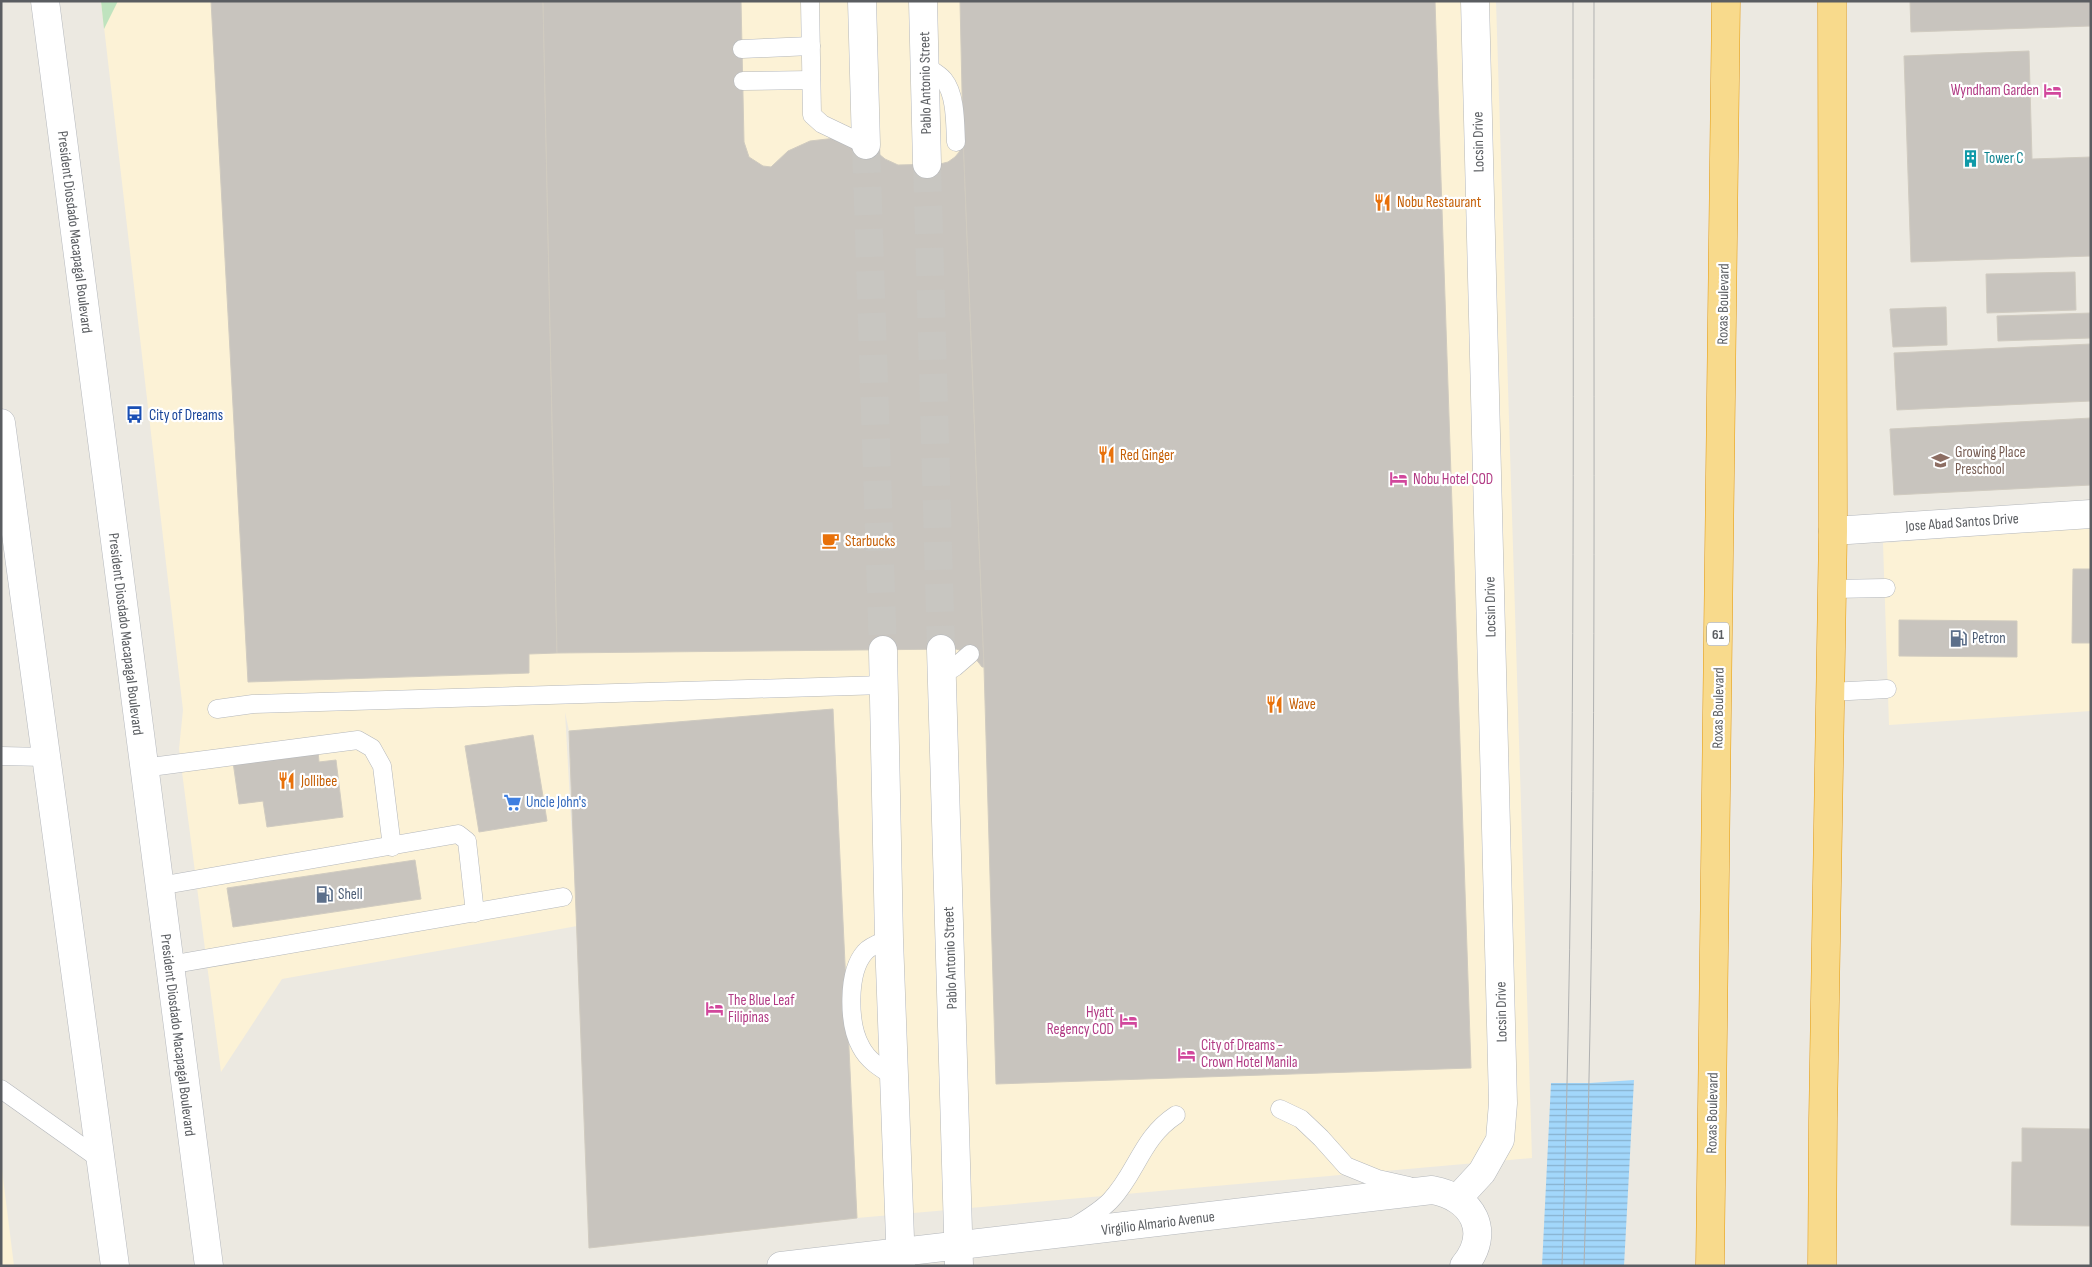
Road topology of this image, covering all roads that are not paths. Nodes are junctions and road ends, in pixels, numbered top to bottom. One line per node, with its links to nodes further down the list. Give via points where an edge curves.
1 (45, 1): 30 (street, President Diosdado Macapagal Boulevard)
2 (810, 1): 8 (lane)
3 (862, 1): 14 (street)
4 (923, 1): 10 (street, Pablo Antonio Street)
5 (1475, 1): 43 (street, Locsin Drive, via 1503,1103 1500,1140 1482,1172)
6 (1726, 1): 51 (highway, Roxas Boulevard / 61)
7 (1832, 1): 18 (highway)
8 (811, 46): 9 (lane); 11 (lane)
9 (742, 49)
10 (925, 66): 13 (lane, via 949,89); 15 (street, Pablo Antonio Street)
11 (811, 80): 12 (lane); 14 (lane, via 812,115 822,124)
12 (743, 81)
13 (956, 142)
14 (866, 145)
15 (927, 164)
16 (1, 423): 29 (street)
17 (2091, 514): 18 (street, Jose Abad Santos Drive)
18 (1833, 531): 20 (highway)
19 (1886, 588): 20 (lane)
20 (1832, 589): 26 (highway)
21 (883, 650): 24 (street)
22 (970, 654): 23 (lane, via 955,667)
23 (942, 662): 45 (street, Pablo Antonio Street)
24 (884, 685): 27 (lane, via 253,704); 35 (street)
25 (1887, 689): 26 (lane)
26 (1830, 692): 52 (highway)
27 (217, 709)
28 (1, 756): 29 (lane)
29 (45, 757): 41 (street)
30 (144, 768): 31 (lane, via 358,740 372,748 382,766); 32 (street, President Diosdado Macapagal Boulevard)
31 (392, 847): 32 (lane); 34 (lane, via 458,834 464,837 467,840)
32 (159, 886): 36 (street, President Diosdado Macapagal Boulevard)
33 (563, 898): 34 (lane)
34 (475, 913): 36 (lane)
35 (889, 939): 37 (street); 37 (lane, via 866,951 855,972 852,1003 855,1033 861,1047 870,1060)
36 (169, 965): 48 (street, President Diosdado Macapagal Boulevard)
37 (894, 1078): 46 (street)
38 (1, 1090): 41 (lane)
39 (1280, 1109): 42 (lane, via 1301,1119 1346,1166 1378,1179)
40 (1176, 1115): 44 (lane, via 1162,1124 1147,1143 1111,1201 1091,1217)
41 (101, 1160): 47 (street)
42 (1432, 1190): 43 (street, Virgilio Almario Avenue); 44 (street, Virgilio Almario Avenue)
43 (1458, 1198): 50 (street, via 1476,1223 1477,1240 1473,1255)
44 (1060, 1234): 45 (street, Virgilio Almario Avenue)
45 (959, 1256): 46 (street, Virgilio Almario Avenue)
46 (901, 1259): 49 (street, Virgilio Almario Avenue)
47 (115, 1266)
48 (208, 1266)
49 (780, 1266)
50 (1464, 1266)
51 (1710, 1266)
52 (1822, 1266)

